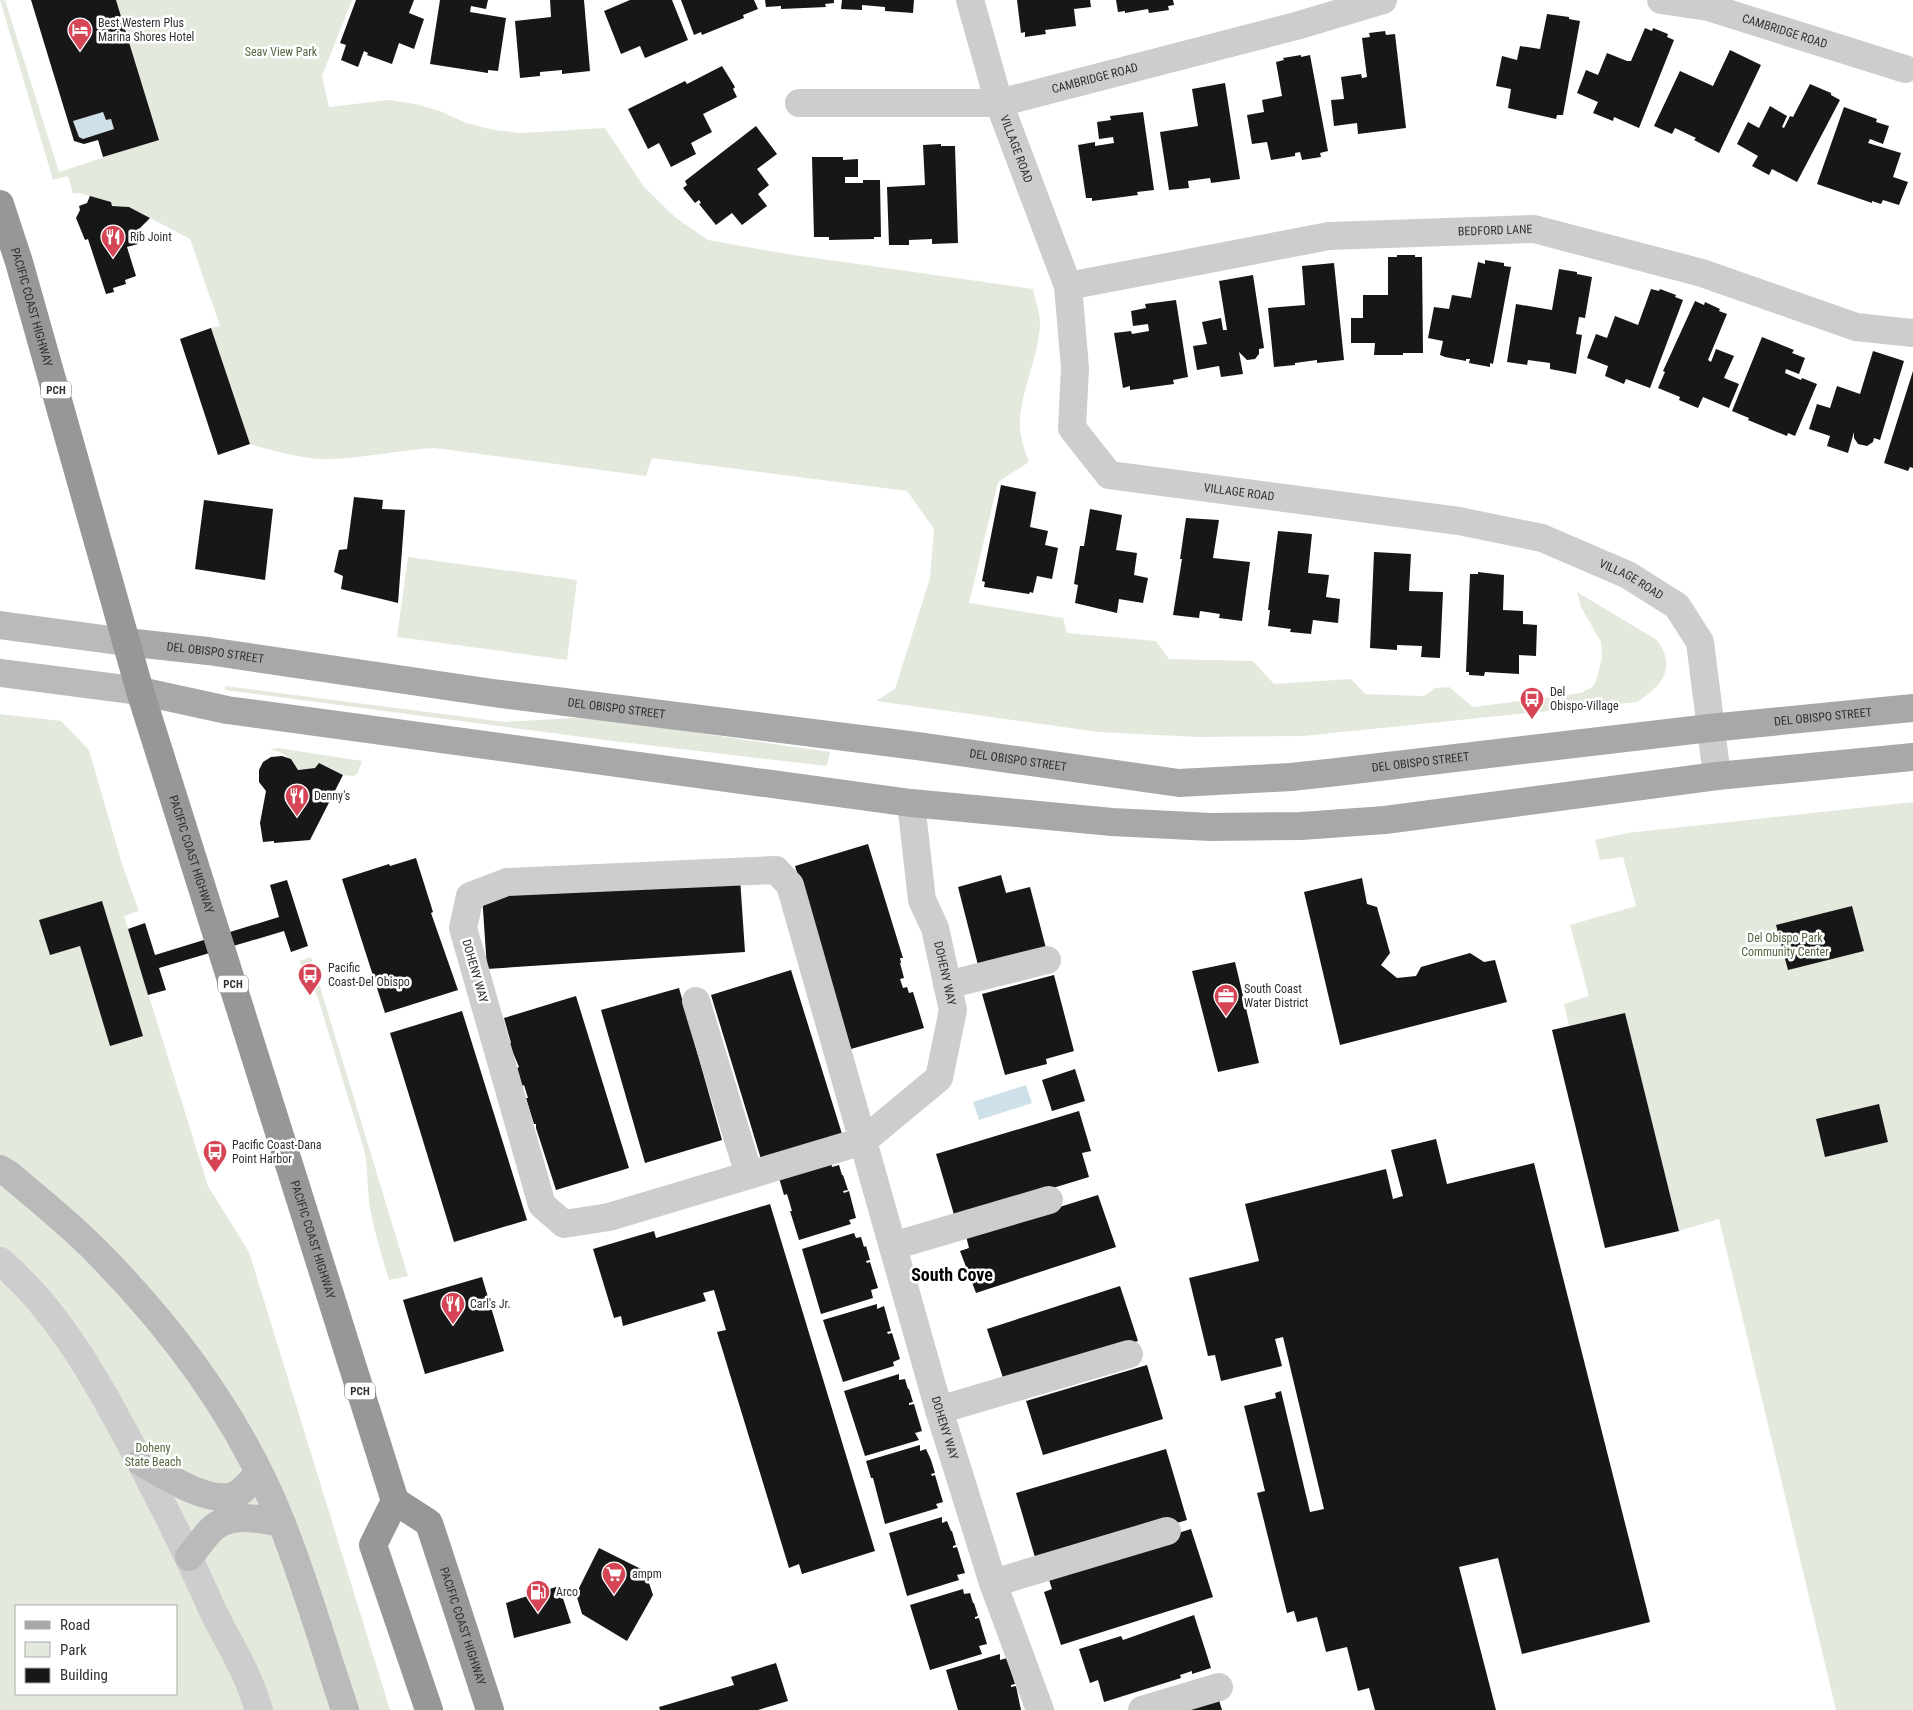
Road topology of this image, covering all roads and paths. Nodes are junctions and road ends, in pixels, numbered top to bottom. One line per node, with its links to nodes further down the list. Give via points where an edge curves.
1 (970, 0): 6 (street, VILLAGE ROAD)
2 (1383, 0): 6 (street, CAMBRIDGE ROAD, via 1296,26)
3 (1661, 0): 4 (street, CAMBRIDGE ROAD, via 1708,7)
4 (1905, 69)
5 (799, 103): 6 (street, CAMBRIDGE ROAD)
6 (999, 103): 8 (street, VILLAGE ROAD)
7 (0, 204): 11 (highway, PACIFIC COAST HIGHWAY / PCH, via 20,262)
8 (1068, 286): 9 (street, BEDFORD LANE, via 1329,236 1534,229 1702,273 1856,327); 15 (street, VILLAGE ROAD, via 1075,368 1072,428 1109,475 1459,521 1542,538 1628,575 1677,606 1700,642)
9 (1913, 333)
10 (0, 625): 11 (street)
11 (126, 642): 13 (highway, PACIFIC COAST HIGHWAY / PCH); 15 (main road, DEL OBISPO STREET, via 1179,783 1337,772)
12 (0, 673): 13 (street)
13 (140, 691): 18 (main road, via 227,710); 32 (highway, PACIFIC COAST HIGHWAY / PCH)
14 (1913, 708): 15 (main road, DEL OBISPO STREET)
15 (1710, 728): 17 (street, VILLAGE ROAD)
16 (1913, 757): 17 (main road)
17 (1717, 776): 18 (main road, via 1386,820 1301,826 1211,827 1122,822)
18 (912, 803): 20 (street, DOHENY WAY, via 922,900 935,928)
19 (1047, 960): 20 (street)
20 (947, 985): 22 (street, DOHENY WAY, via 953,1010 939,1078)
21 (696, 1001): 24 (street)
22 (863, 1141): 24 (street, DOHENY WAY); 24 (street, DOHENY WAY, via 790,885 776,870 507,882 470,896 463,928 542,1205 564,1224 609,1217); 26 (street, DOHENY WAY)
23 (0, 1169): 31 (street, via 97,1252 143,1301 201,1374)
24 (748, 1175)
25 (1049, 1200): 26 (street)
26 (893, 1246): 29 (street, DOHENY WAY)
27 (0, 1261): 30 (street, via 47,1309 72,1342)
28 (1129, 1354): 29 (street)
29 (939, 1410): 36 (street, DOHENY WAY)
30 (141, 1462): 31 (street, via 174,1482 212,1497 235,1495); 35 (street)
31 (259, 1473): 33 (street)
32 (395, 1501): 40 (highway, via 373,1545); 41 (highway, PACIFIC COAST HIGHWAY, via 429,1523)
33 (282, 1523): 35 (street, via 248,1518 228,1520 213,1528); 39 (street)
34 (1167, 1531): 36 (street)
35 (189, 1557): 38 (street)
36 (993, 1583): 42 (street, DOHENY WAY)
37 (1219, 1687): 43 (street)
38 (259, 1710)
39 (345, 1710)
40 (429, 1710)
41 (490, 1710)
42 (1040, 1710)
43 (1142, 1710)

